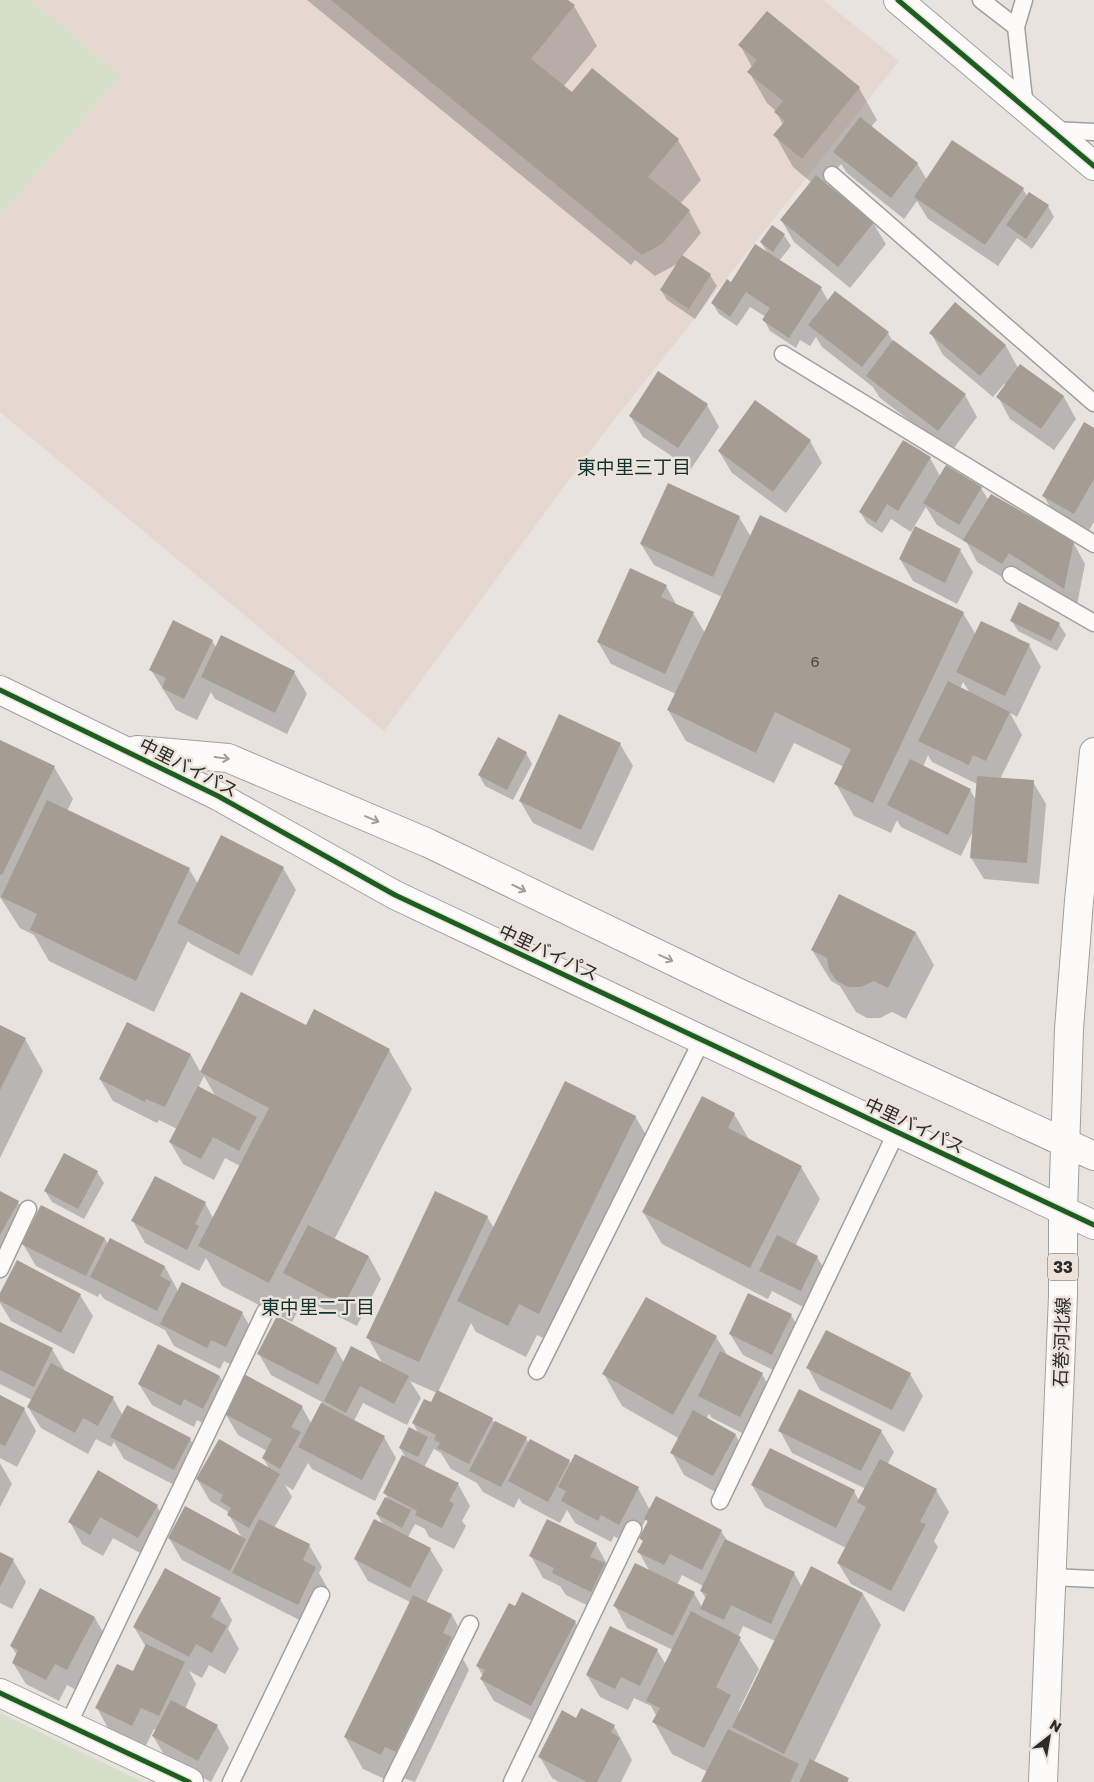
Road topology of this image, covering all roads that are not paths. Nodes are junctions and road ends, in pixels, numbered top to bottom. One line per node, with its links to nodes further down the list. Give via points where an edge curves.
1 (898, 0): 5 (street)
2 (981, 0): 4 (lane)
3 (1024, 0): 4 (lane)
4 (1016, 27): 5 (lane)
5 (1025, 108): 6 (street)
6 (1052, 130): 7 (lane); 8 (street)
7 (1094, 132)
8 (1094, 166)
9 (832, 175): 11 (lane)
10 (783, 354): 12 (lane)
11 (1094, 403)
12 (1094, 544)
13 (1011, 575): 14 (lane)
14 (1094, 623)
15 (0, 690): 16 (street, 中里バイパス)
16 (121, 748): 18 (street, 中里バイパス, via 218,796 395,894); 20 (street, 中里バイパス, one-way to 20, via 228,758 428,843 748,997)
17 (1094, 752): 20 (street, 石巻河北線 / 33, via 1069,1030)
18 (702, 1040): 19 (street, 中里バイパス); 27 (lane)
19 (897, 1132): 23 (street, 中里バイパス); 28 (lane)
20 (1067, 1142): 21 (street, 中里バイパス); 23 (street, 石巻河北線 / 33)
21 (1094, 1156)
22 (28, 1209): 25 (lane)
23 (1063, 1210): 24 (street, 中里バイパス); 30 (street, 石巻河北線 / 33, via 1063,1296)
24 (1094, 1225)
25 (0, 1269)
26 (265, 1312): 35 (lane)
27 (537, 1371)
28 (720, 1501)
29 (633, 1529): 39 (lane)
30 (1052, 1577): 31 (lane); 40 (street, 石巻河北線 / 33)
31 (1094, 1580)
32 (321, 1595): 37 (lane)
33 (470, 1624): 38 (lane)
34 (0, 1693): 35 (street)
35 (68, 1725): 36 (street)
36 (188, 1782)
37 (231, 1782)
38 (392, 1782)
39 (512, 1782)
40 (1043, 1782)

